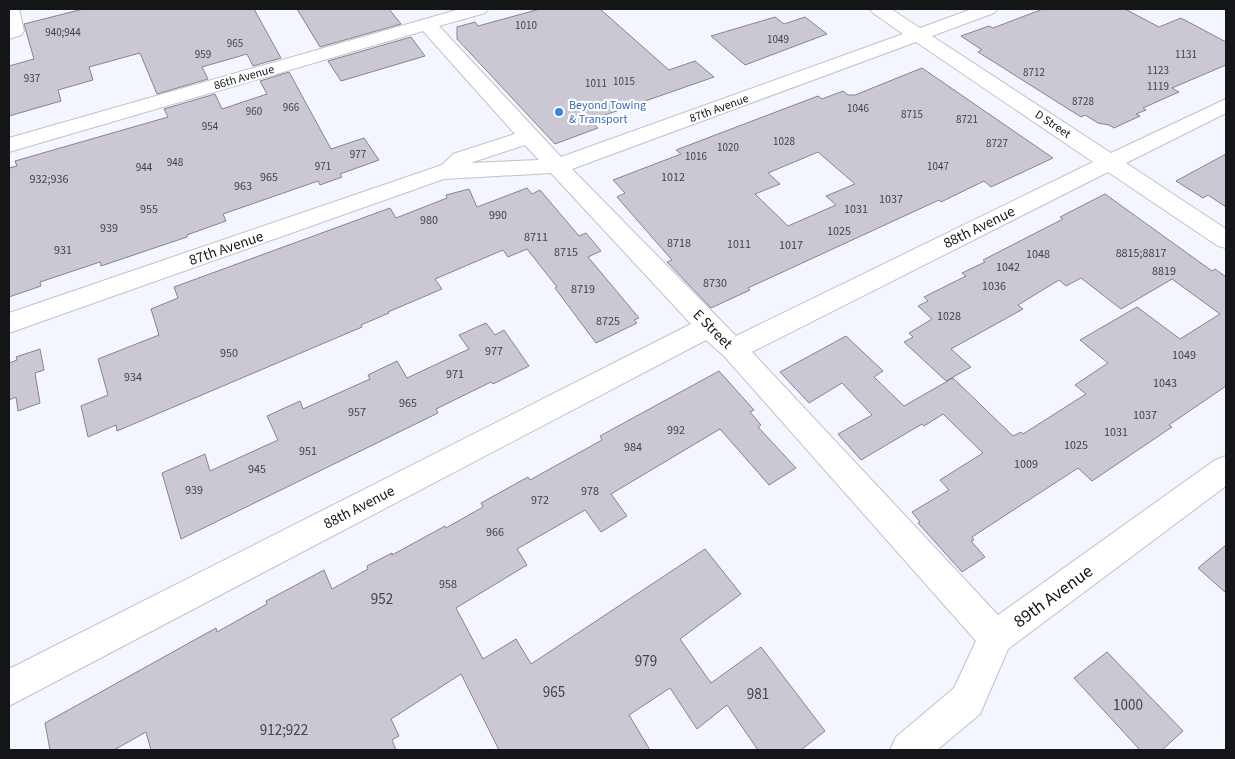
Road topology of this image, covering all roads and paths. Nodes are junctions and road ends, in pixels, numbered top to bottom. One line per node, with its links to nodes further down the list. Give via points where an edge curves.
1 (10, 9): 6 (street, via 15,31)
2 (479, 9): 5 (street, 86th Avenue)
3 (879, 9): 7 (street, D Street)
4 (988, 9): 7 (street, 87th Avenue)
5 (427, 24): 9 (street, E Street); 10 (street, 86th Avenue)
6 (9, 33)
7 (919, 34): 11 (street, D Street); 12 (street, 87th Avenue)
8 (1226, 105): 11 (street, 88th Avenue)
9 (530, 136): 12 (street, E Street); 13 (street, 87th Avenue, via 461,159)
10 (9, 145)
11 (1110, 162): 14 (street, D Street); 17 (street, 88th Avenue)
12 (558, 166): 13 (street, 87th Avenue); 16 (street, E Street)
13 (442, 172): 15 (street, 87th Avenue)
14 (1226, 240)
15 (9, 324)
16 (709, 327): 17 (street, E Street); 20 (street, 88th Avenue)
17 (733, 349): 19 (street, E Street)
18 (1226, 469): 19 (street, 89th Avenue)
19 (996, 637): 21 (street, 89th Avenue, via 967,701)
20 (9, 688)
21 (909, 750)

